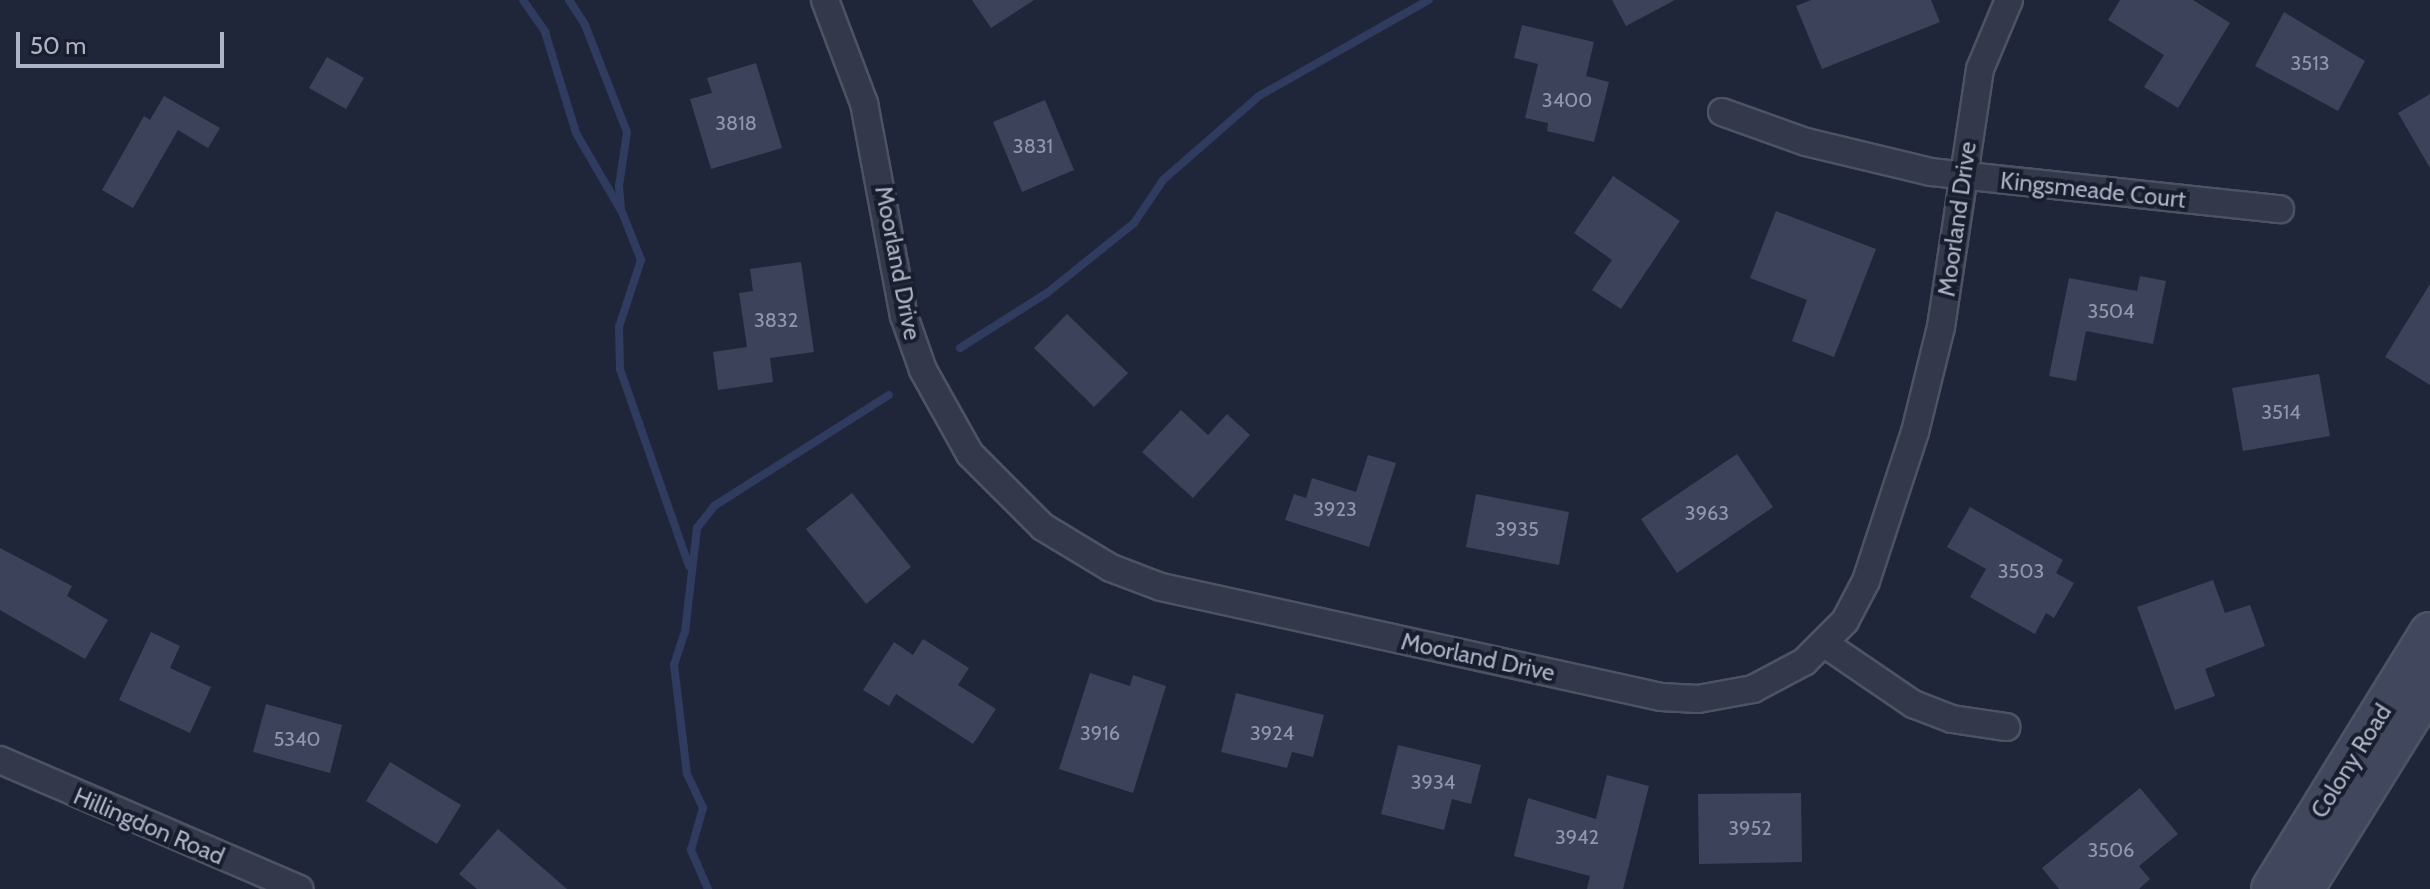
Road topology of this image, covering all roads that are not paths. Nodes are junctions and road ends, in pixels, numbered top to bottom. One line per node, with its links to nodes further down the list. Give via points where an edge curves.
1 (825, 0): 7 (street, Moorland Drive, via 864,103 904,316 923,370 970,454 1004,494 1064,542 1161,587 1661,697 1698,699 1753,689 1804,662)
2 (2009, 0): 4 (street, Moorland Drive, via 1980,69)
3 (1722, 112): 4 (street, Kingsmeade Court, via 1806,142)
4 (1965, 177): 5 (street, Kingsmeade Court); 7 (street, Moorland Drive, via 1941,327 1915,432 1866,581)
5 (2280, 209)
6 (2430, 632): 12 (main road, Colony Road)
7 (1825, 644): 9 (street, via 1913,704 1952,719)
8 (2430, 686): 13 (main road, Colony Road)
9 (2006, 727)
10 (0, 760): 11 (street, Hillingdon Road)
11 (299, 889)
12 (2271, 889)
13 (2304, 889)

